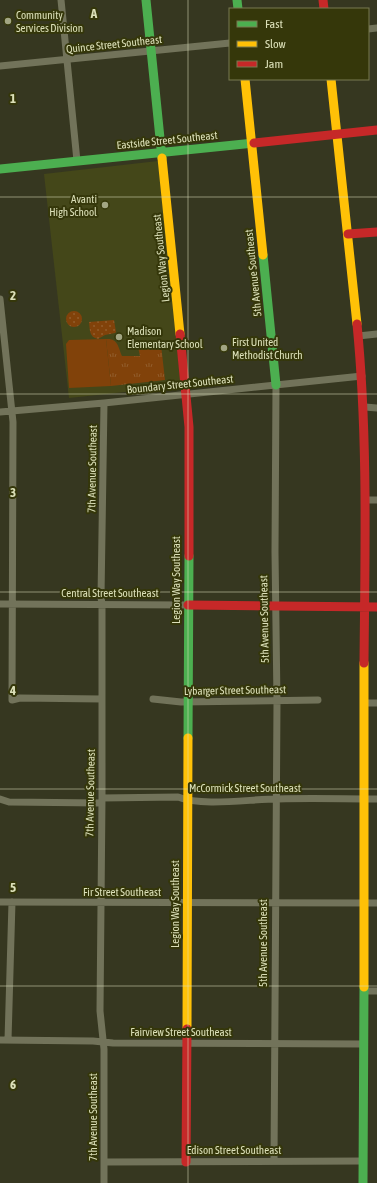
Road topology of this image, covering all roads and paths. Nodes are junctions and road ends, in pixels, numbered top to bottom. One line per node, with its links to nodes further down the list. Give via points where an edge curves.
1 (61, 0): 5 (street)
2 (146, 0): 4 (street, Legion Way Southeast)
3 (229, 43): 4 (street, Quince Street Southeast)
4 (152, 50): 5 (street, Quince Street Southeast); 12 (street, Legion Way Southeast)
5 (67, 60): 6 (street, Quince Street Southeast); 13 (street)
6 (0, 66)
7 (245, 80): 11 (street, 5th Avenue Southeast)
8 (331, 80): 10 (street)
9 (377, 130): 10 (street, Eastside Street Southeast)
10 (337, 135): 11 (street, Eastside Street Southeast); 16 (street)
11 (252, 143): 12 (street, Eastside Street Southeast); 21 (street, 5th Avenue Southeast)
12 (162, 152): 13 (street, Eastside Street Southeast); 22 (street, Legion Way Southeast)
13 (77, 161): 14 (street, Eastside Street Southeast)
14 (0, 169)
15 (377, 232): 16 (street)
16 (348, 234): 19 (street)
17 (0, 299): 26 (street)
18 (377, 334): 19 (street)
19 (358, 336): 20 (street)
20 (362, 376): 21 (street, Boundary Street Southeast); 24 (street)
21 (276, 385): 22 (street, Boundary Street Southeast); 34 (street, 5th Avenue Southeast)
22 (187, 394): 23 (street, Boundary Street Southeast); 33 (street, Legion Way Southeast)
23 (104, 403): 26 (street, Boundary Street Southeast); 32 (street, 7th Avenue Southeast)
24 (364, 407): 25 (street); 28 (street)
25 (377, 408)
26 (12, 411): 27 (street, Boundary Street Southeast); 31 (street)
27 (0, 412)
28 (365, 500): 29 (street); 35 (street)
29 (377, 500)
30 (0, 604): 31 (street, Central Street Southeast)
31 (13, 604): 32 (street, Central Street Southeast); 37 (street, via 12,700)
32 (102, 605): 33 (street, Central Street Southeast); 37 (street, 7th Avenue Southeast)
33 (188, 605): 34 (street, Central Street Southeast); 40 (street, Legion Way Southeast)
34 (276, 606): 35 (street, Central Street Southeast); 41 (street, 5th Avenue Southeast)
35 (365, 607): 36 (street, Central Street Southeast); 42 (street)
36 (377, 607)
37 (102, 699): 48 (street, 7th Avenue Southeast)
38 (153, 699): 40 (street, Lybarger Street Southeast)
39 (318, 700): 41 (street, Lybarger Street Southeast)
40 (188, 702): 41 (street, Lybarger Street Southeast); 49 (street, Legion Way Southeast)
41 (277, 702): 45 (street, 5th Avenue Southeast)
42 (364, 703): 43 (street); 46 (street)
43 (377, 703)
44 (0, 798): 48 (street, McCormick Street Southeast, via 9,802)
45 (276, 799): 46 (street, McCormick Street Southeast); 49 (street, McCormick Street Southeast); 54 (street, 5th Avenue Southeast)
46 (364, 799): 47 (street, McCormick Street Southeast); 56 (street)
47 (377, 799)
48 (102, 800): 49 (street, McCormick Street Southeast, via 178,797); 52 (street, 7th Avenue Southeast)
49 (187, 801): 53 (street, Legion Way Southeast)
50 (0, 902): 51 (street, Fir Street Southeast)
51 (12, 902): 52 (street, Fir Street Southeast); 60 (street)
52 (100, 902): 53 (street, Fir Street Southeast); 61 (street, 7th Avenue Southeast, via 100,1011)
53 (188, 903): 54 (street, Fir Street Southeast); 63 (street, Legion Way Southeast)
54 (276, 903): 56 (street, Fir Street Southeast); 62 (street, 5th Avenue Southeast)
55 (377, 903): 56 (street, Fir Street Southeast)
56 (364, 904): 57 (street)
57 (364, 991): 58 (street); 64 (street)
58 (377, 991)
59 (0, 1040): 60 (street, Fairview Street Southeast)
60 (8, 1040): 61 (street, Fairview Street Southeast)
61 (104, 1042): 63 (street, Fairview Street Southeast); 67 (street, 7th Avenue Southeast)
62 (275, 1043): 63 (street, Fairview Street Southeast); 64 (street, Fairview Street Southeast); 65 (street, 5th Avenue Southeast)
63 (186, 1044): 68 (street, Legion Way Southeast)
64 (363, 1044): 66 (street)
65 (274, 1161): 66 (street, Edison Street Southeast); 68 (street, Edison Street Southeast)
66 (363, 1161): 70 (street)
67 (105, 1162): 68 (street, Edison Street Southeast); 69 (street, 7th Avenue Southeast)
68 (186, 1162)
69 (104, 1183)
70 (363, 1183)

